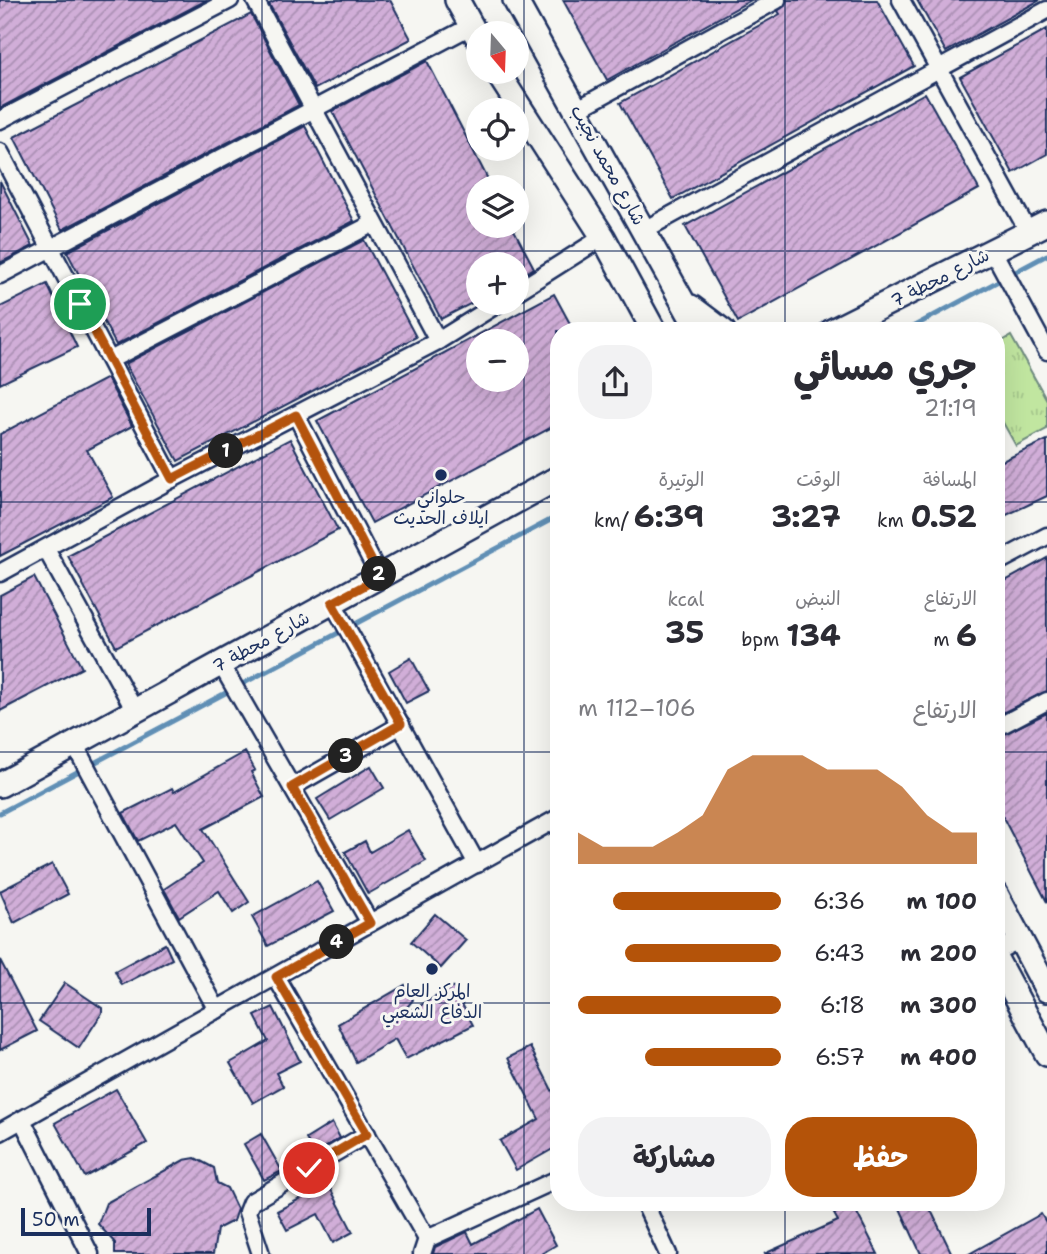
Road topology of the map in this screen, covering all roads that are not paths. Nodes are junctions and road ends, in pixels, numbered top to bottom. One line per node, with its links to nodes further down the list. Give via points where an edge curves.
1 (230, 0): 14 (street)
2 (255, 0): 12 (street)
3 (457, 0): 8 (main road)
4 (515, 0): 13 (main road, شارع محمد نجيب)
5 (777, 0): 13 (street)
6 (901, 0): 10 (street)
7 (1047, 10): 10 (street)
8 (468, 21)
9 (466, 36): 12 (street)
10 (939, 69): 17 (street); 18 (street)
11 (505, 84): 19 (main road)
12 (314, 110): 16 (street); 20 (street)
13 (576, 110): 18 (main road, شارع محمد نجيب)
14 (0, 120)
15 (0, 152): 20 (street)
16 (374, 223): 32 (street); 34 (street)
17 (1038, 228): 21 (main road, شارع محطة 7)
18 (644, 230): 25 (main road, شارع محمد نجيب)
19 (603, 237): 23 (street); 24 (main road)
20 (51, 248): 22 (street); 34 (street)
21 (993, 251): 31 (main road, شارع محطة 7); 33 (street)
22 (0, 275)
23 (529, 284)
24 (636, 298): 27 (main road); 28 (main road)
25 (682, 300): 29 (main road, شارع محمد نجيب); 30 (main road)
26 (480, 315): 32 (street)
27 (640, 322)
28 (649, 322)
29 (694, 322)
30 (711, 322)
31 (855, 322)
32 (438, 341): 35 (street)
33 (1047, 351)
34 (110, 360): 36 (street)
35 (296, 415): 36 (street); 42 (street)
36 (172, 479): 39 (street)
37 (550, 482): 42 (main road, شارع محطة 7)
38 (1047, 536): 40 (street)
39 (46, 549): 41 (street); 46 (street)
40 (1005, 558)
41 (0, 573)
42 (380, 577): 43 (main road, شارع محطة 7)
43 (332, 603): 44 (main road, شارع محطة 7); 48 (street)
44 (221, 664): 46 (main road, شارع محطة 7); 51 (street)
45 (1047, 701): 47 (street)
46 (135, 711): 49 (main road, شارع محطة 7)
47 (1005, 723)
48 (401, 724): 51 (street); 53 (street)
49 (74, 744): 50 (main road, شارع محطة 7); 61 (street)
50 (0, 785)
51 (292, 787): 55 (street)
52 (550, 823): 53 (street)
53 (477, 864): 55 (street)
54 (1005, 911): 56 (main road)
55 (370, 923): 59 (street)
56 (1020, 939): 57 (street); 60 (main road)
57 (1005, 947)
58 (1005, 976): 62 (main road)
59 (276, 977): 61 (street); 65 (street)
60 (1047, 990)
61 (217, 1010): 63 (street)
62 (1047, 1054)
63 (22, 1120): 64 (street); 69 (street)
64 (0, 1132)
65 (367, 1134): 68 (street); 70 (street, via 251,1202 247,1212)
66 (550, 1183): 68 (street)
67 (649, 1211): 71 (street)
68 (425, 1246)
69 (90, 1254)
70 (261, 1254)
71 (668, 1254)

